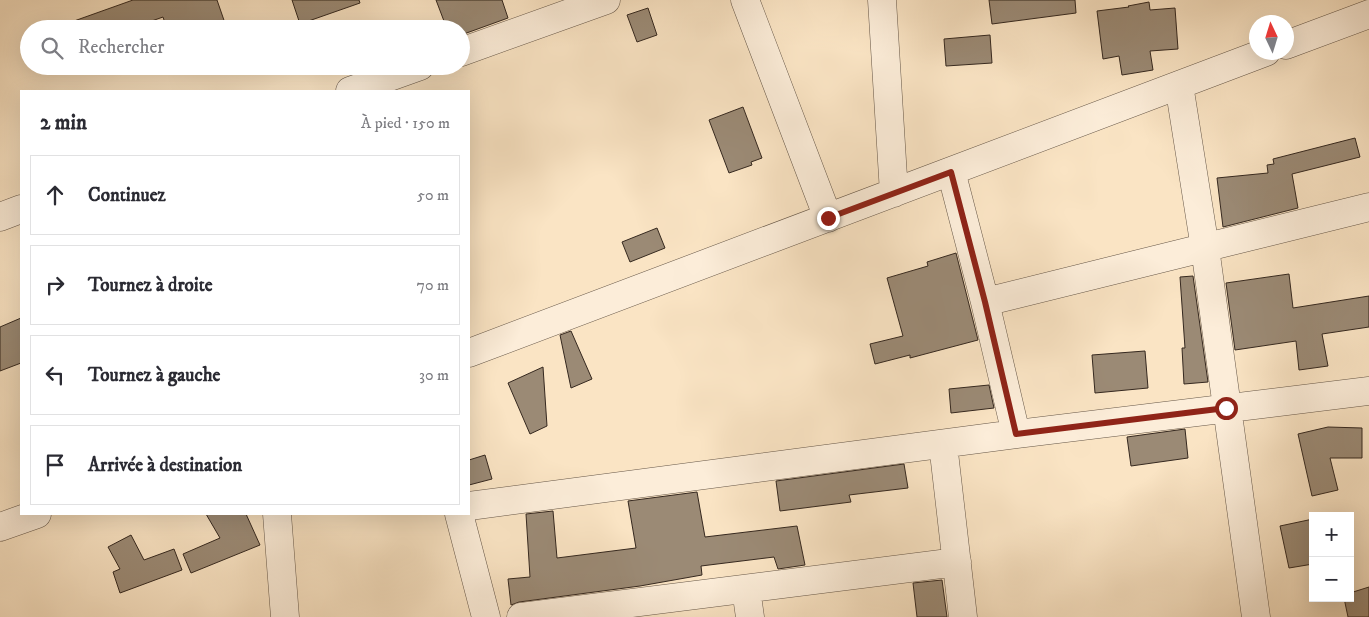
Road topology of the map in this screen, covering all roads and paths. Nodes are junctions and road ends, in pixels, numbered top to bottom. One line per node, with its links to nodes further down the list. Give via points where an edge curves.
1 (606, 0): 6 (street)
2 (745, 0): 16 (street)
3 (882, 0): 12 (street)
4 (1369, 14): 5 (street)
5 (1294, 42)
6 (470, 49)
7 (1249, 58): 9 (street)
8 (395, 75): 10 (street)
9 (1179, 85): 11 (street); 17 (street)
10 (353, 90)
11 (951, 172): 12 (street); 18 (street)
12 (894, 192): 16 (street)
13 (1369, 207): 17 (street)
14 (20, 209): 15 (street)
15 (0, 216)
16 (828, 218): 19 (street)
17 (1205, 248): 18 (street); 21 (street)
18 (985, 302): 22 (street)
19 (470, 353)
20 (1369, 391): 21 (street)
21 (1226, 408): 22 (street); 36 (street)
22 (1016, 434): 23 (street)
23 (943, 444): 24 (street); 29 (street)
24 (470, 506)
25 (34, 515): 28 (street)
26 (277, 515): 31 (street)
27 (458, 515): 32 (street)
28 (0, 527)
29 (957, 562): 30 (street); 35 (street)
30 (746, 589): 33 (street); 34 (street)
31 (285, 617)
32 (486, 617)
33 (521, 617)
34 (750, 617)
35 (964, 617)
36 (1256, 617)

